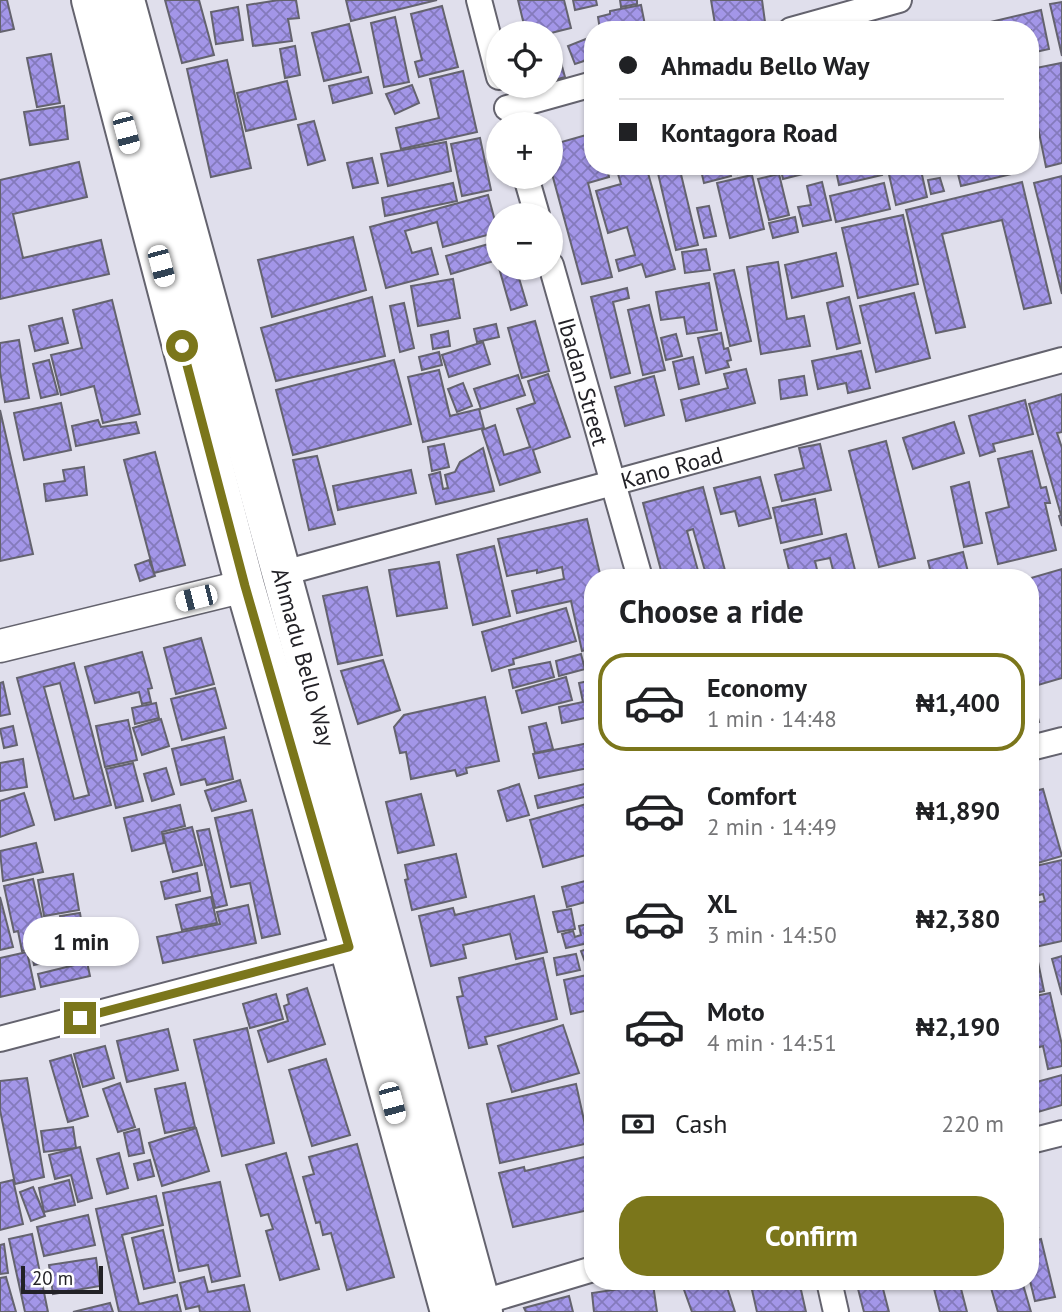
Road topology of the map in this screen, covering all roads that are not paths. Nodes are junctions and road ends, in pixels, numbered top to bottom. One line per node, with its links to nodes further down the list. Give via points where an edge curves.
1 (91, 0): 14 (main road, Ahmadu Bello Way)
2 (125, 0): 13 (main road, Ahmadu Bello Way)
3 (479, 0): 6 (street)
4 (899, 0): 5 (street)
5 (823, 21)
6 (486, 27)
7 (584, 86): 8 (street)
8 (506, 106)
9 (555, 280): 11 (street, Ibadan Street)
10 (1062, 360): 11 (street, Kano Road)
11 (614, 484): 12 (street, Ibadan Street); 13 (street, Kano Road)
12 (638, 569)
13 (280, 574): 24 (main road, Ahmadu Bello Way)
14 (245, 586): 15 (street); 18 (main road, Ahmadu Bello Way)
15 (0, 646)
16 (1062, 740): 17 (street)
17 (1039, 746)
18 (349, 947): 19 (street); 24 (main road, Ahmadu Bello Way)
19 (0, 1039)
20 (1062, 1133): 21 (street)
21 (1039, 1140)
22 (584, 1272): 24 (street)
23 (830, 1290): 25 (street)
24 (471, 1309)
25 (836, 1312)

